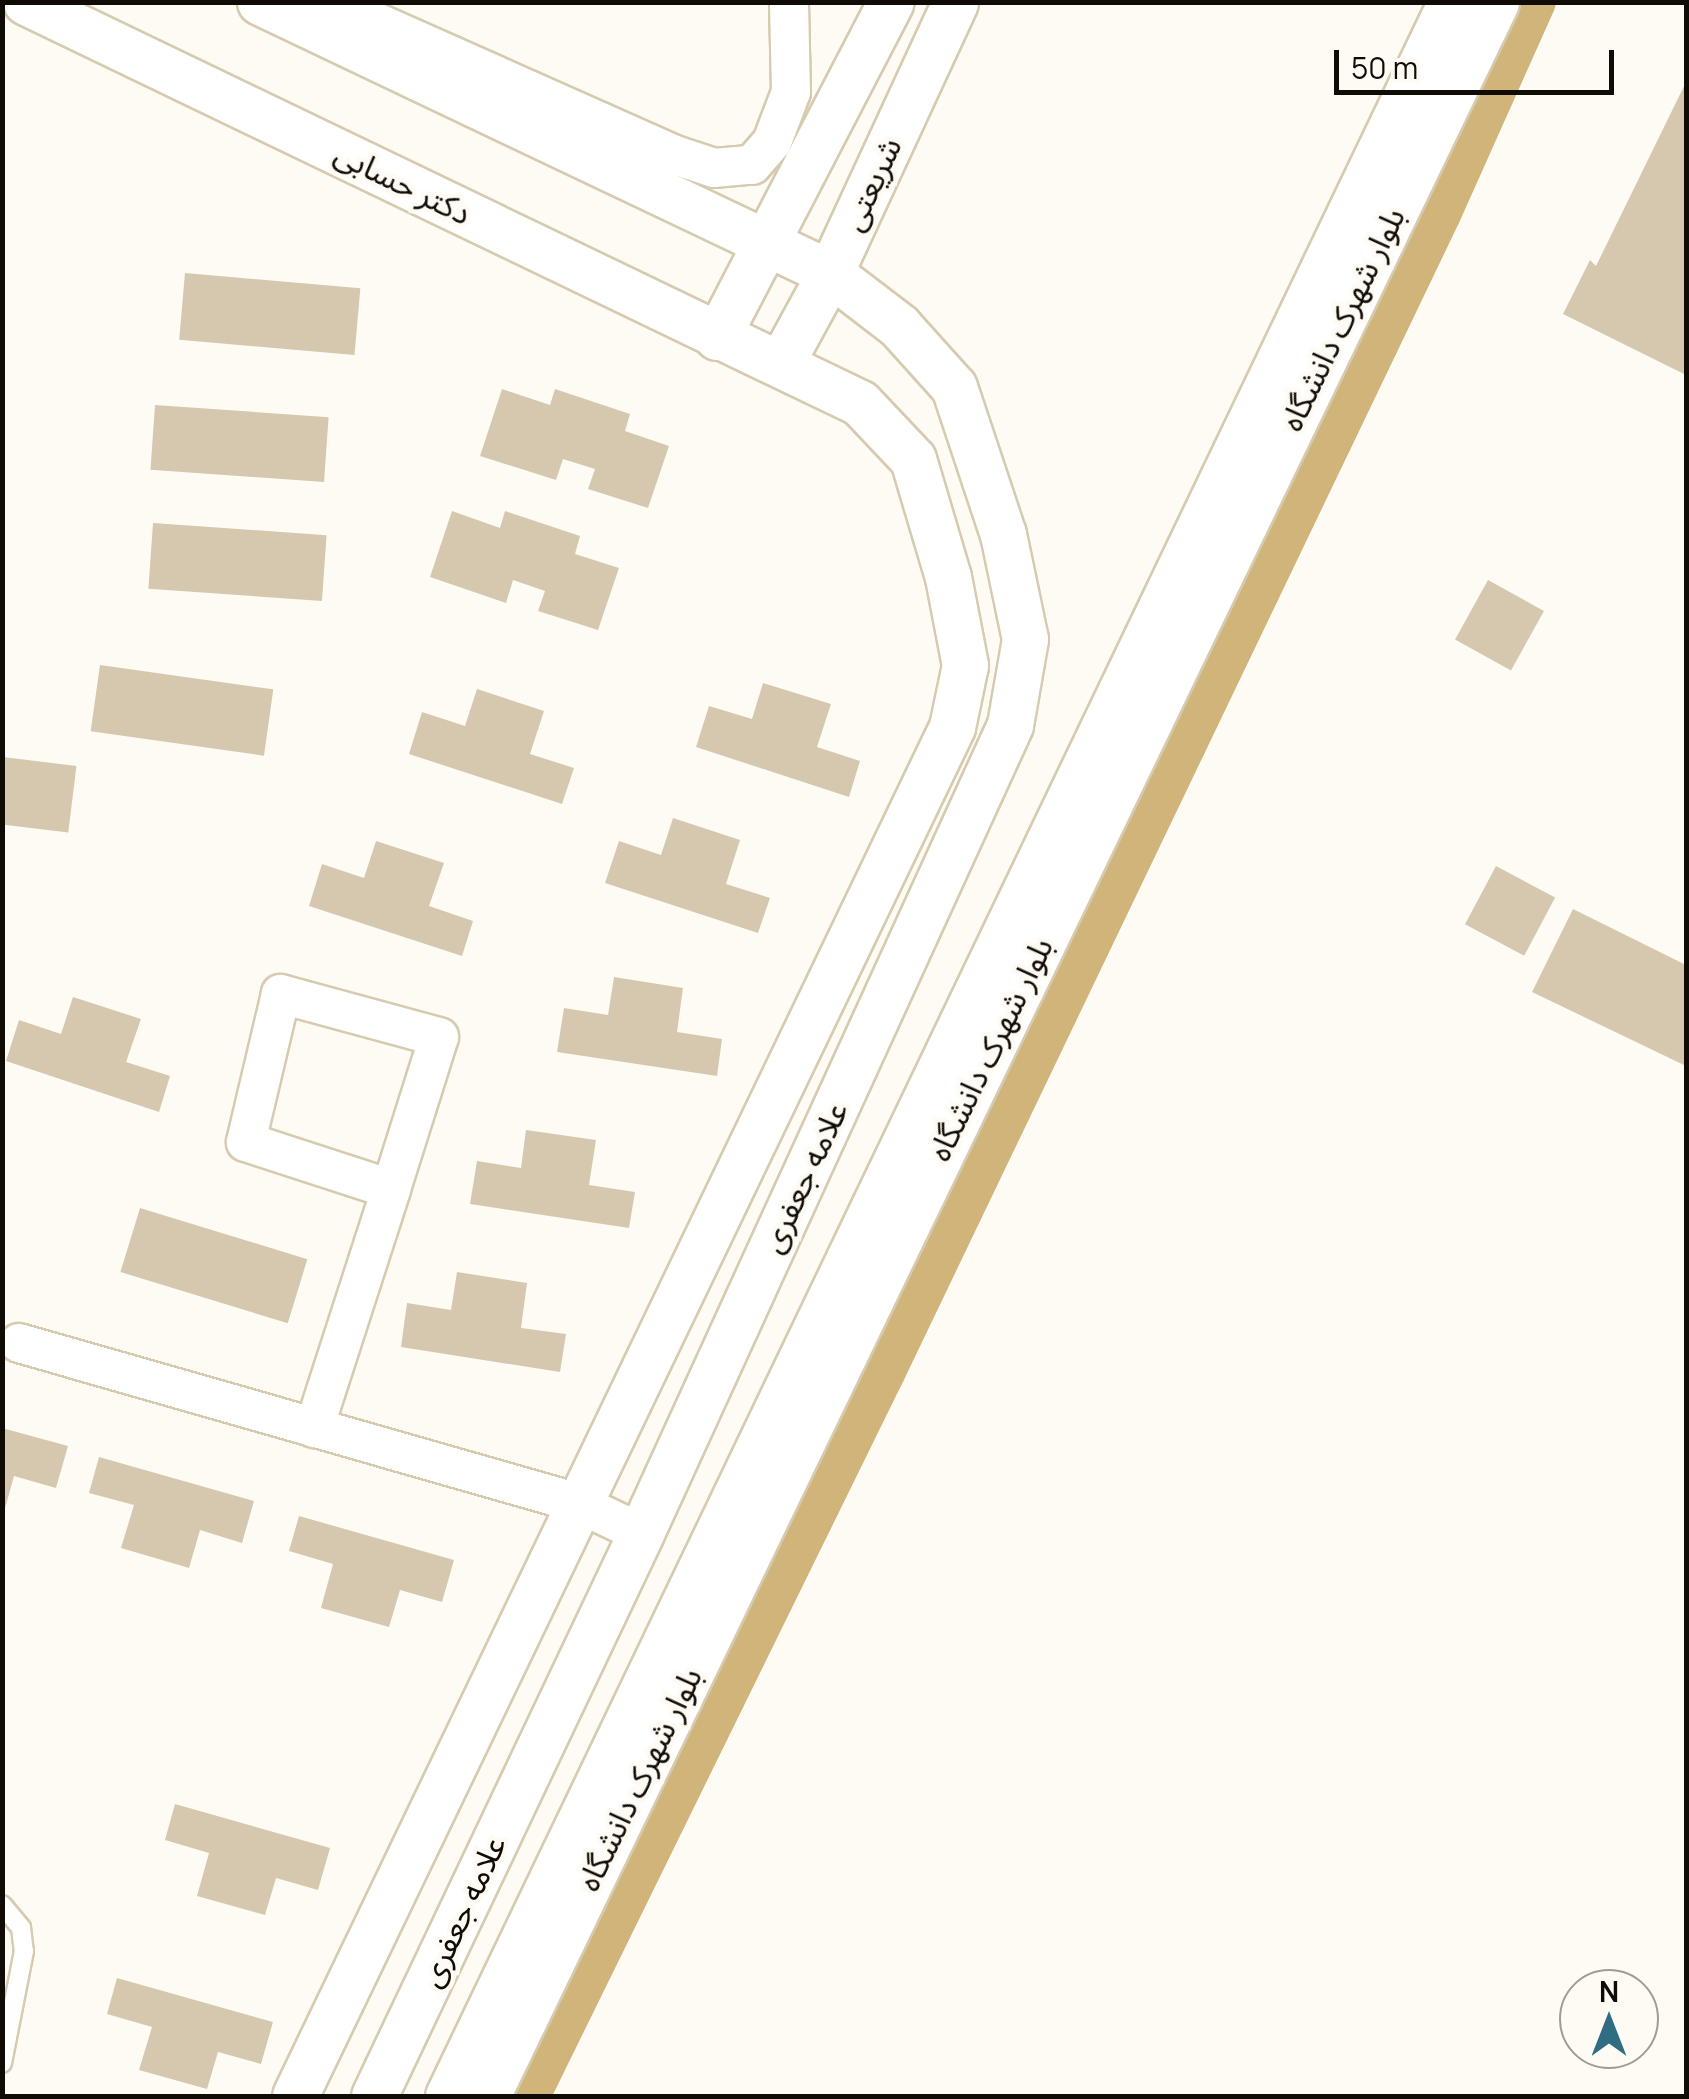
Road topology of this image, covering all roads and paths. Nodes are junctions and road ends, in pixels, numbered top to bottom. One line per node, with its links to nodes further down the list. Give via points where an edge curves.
1 (26, 2): 11 (street, دکتر حسابی)
2 (260, 2): 9 (street)
3 (331, 2): 4 (street, via 714,168 752,165 772,142 791,92)
4 (789, 2)
5 (891, 2): 9 (street, شریعتی)
6 (955, 2): 10 (street, شریعتی)
7 (1452, 2): 22 (street, بلوار شهرک دانشگاه)
8 (1496, 2): 23 (street, بلوار شهرک دانشگاه)
9 (766, 242): 10 (street); 11 (street, شریعتی)
10 (830, 273): 12 (street, شریعتی); 17 (street, علامه جعفری, via 899,326 954,387 1003,534 1025,638 1010,725)
11 (717, 337): 12 (street, دکتر حسابی)
12 (780, 362): 16 (street, علامه جعفری, via 860,404 912,459 948,576 965,664 952,727)
13 (390, 1189): 13 (street, via 438,1037 281,994 246,1142); 15 (street)
14 (19, 1343): 15 (street)
15 (314, 1428): 16 (street)
16 (578, 1503): 17 (street); 20 (street, علامه جعفری)
17 (642, 1534): 21 (street, علامه جعفری)
18 (2, 1905): 19 (lane, via 21,1928 24,1951)
19 (2, 2063)
20 (295, 2096)
21 (374, 2096)
22 (448, 2096)
23 (487, 2096)

